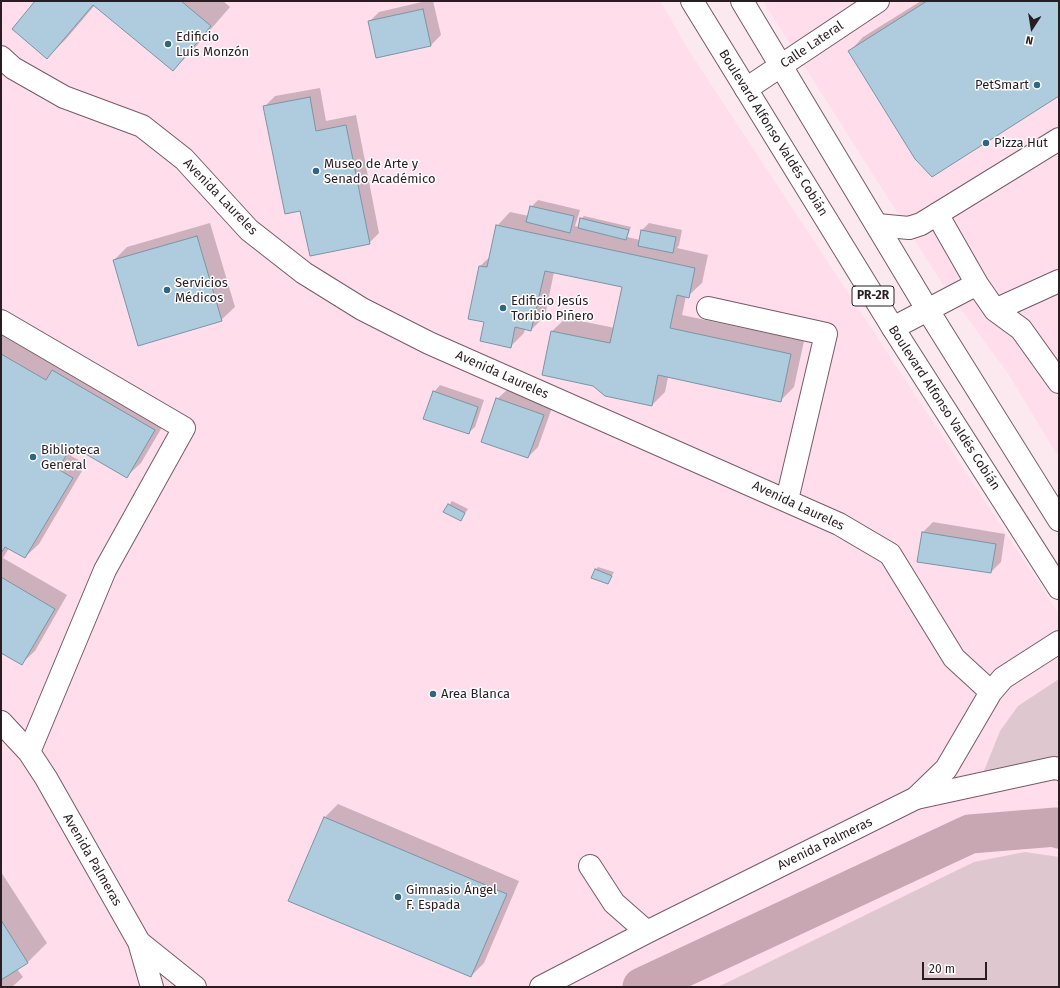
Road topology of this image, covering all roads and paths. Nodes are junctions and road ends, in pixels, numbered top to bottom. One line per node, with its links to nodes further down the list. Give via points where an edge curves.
1 (692, 1): 6 (main road, Boulevard Alfonso Valdés Cobián / PR-2R)
2 (742, 1): 5 (main road, PR-2R)
3 (878, 1): 5 (main road, Calle Lateral)
4 (1, 57): 18 (main road, Avenida Laureles, via 13,68 64,96 142,126 184,159 249,230 304,273 362,309 429,343)
5 (782, 66): 6 (main road, Calle Lateral); 9 (main road, PR-2R)
6 (746, 89): 16 (main road, Boulevard Alfonso Valdés Cobián / PR-2R)
7 (1059, 139): 8 (main road)
8 (937, 214): 9 (main road, via 909,228); 11 (main road)
9 (877, 226): 13 (main road, PR-2R)
10 (1059, 281): 14 (main road)
11 (977, 284): 13 (main road); 14 (main road)
12 (708, 308): 18 (main road, via 826,334)
13 (927, 309): 16 (main road); 19 (main road, PR-2R)
14 (995, 310): 17 (main road, via 1021,329)
15 (1, 321): 24 (main road, via 184,428 105,570)
16 (893, 328): 20 (main road, Boulevard Alfonso Valdés Cobián / PR-2R)
17 (1059, 382)
18 (786, 500): 22 (main road, Avenida Laureles, via 840,524 890,554 954,658)
19 (1059, 520)
20 (1059, 588)
21 (1059, 642): 22 (main road, Avenida Palmeras, via 1003,678)
22 (991, 692): 26 (main road, Avenida Palmeras, via 946,769)
23 (1, 722): 24 (main road, Avenida Palmeras)
24 (29, 752): 29 (main road, Avenida Palmeras)
25 (1059, 769): 26 (main road)
26 (916, 798): 28 (main road, Avenida Palmeras)
27 (590, 866): 28 (main road, via 614,903)
28 (647, 932): 32 (main road, Avenida Palmeras)
29 (139, 942): 30 (main road); 31 (main road, Avenida Palmeras)
30 (147, 984)
31 (194, 987)
32 (541, 987)

